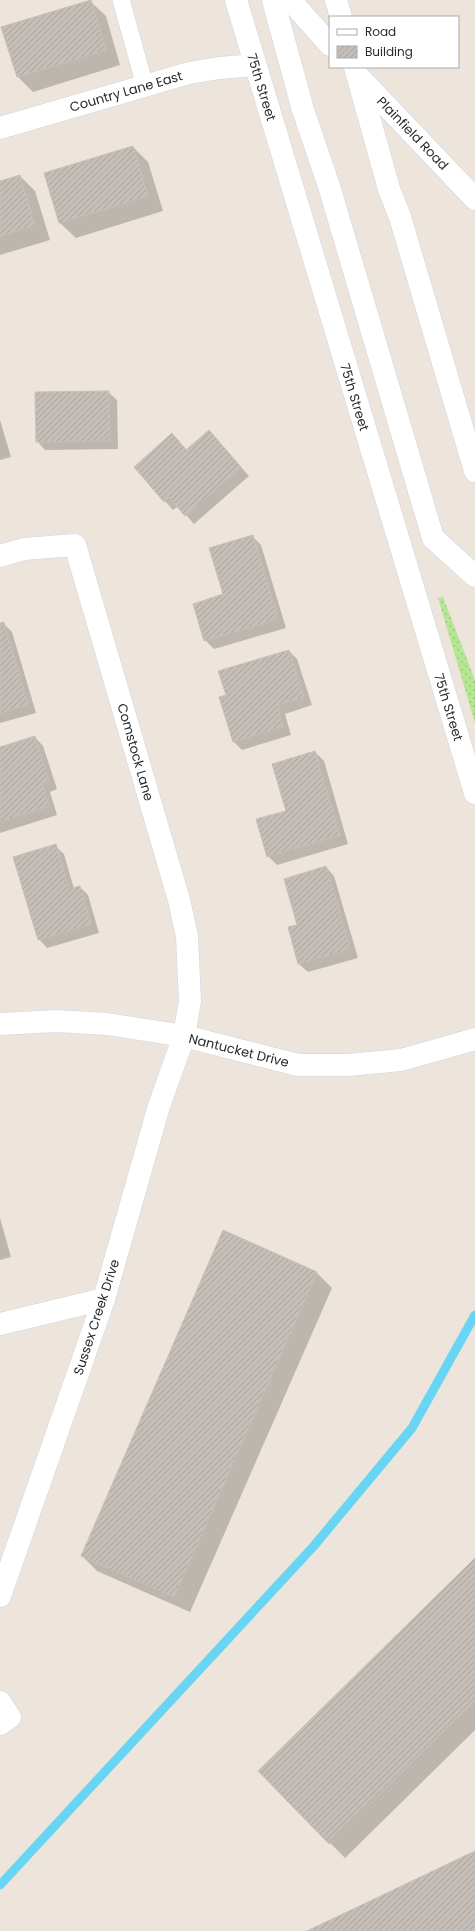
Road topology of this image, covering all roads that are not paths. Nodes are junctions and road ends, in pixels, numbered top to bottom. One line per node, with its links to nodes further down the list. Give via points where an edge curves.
1 (121, 0): 10 (lane)
2 (236, 0): 8 (main road, 75th Street)
3 (273, 0): 15 (main road, via 303,110 329,186 433,538)
4 (336, 0): 6 (main road)
5 (295, 3): 7 (main road)
6 (341, 16)
7 (329, 44)
8 (255, 66): 10 (main road, Country Lane East, via 190,73); 16 (main road, 75th Street)
9 (354, 70): 12 (main road, Plainfield Road); 13 (main road)
10 (146, 86): 11 (main road, Country Lane East)
11 (0, 128)
12 (475, 199)
13 (475, 471)
14 (0, 556): 18 (main road, Comstock Lane, via 24,549 76,545 179,900 187,936 190,1000)
15 (475, 576)
16 (475, 793)
17 (0, 1024): 18 (main road, Nantucket Drive, via 56,1021 106,1024)
18 (184, 1036): 19 (main road, Nantucket Drive, via 298,1065 348,1066 401,1060); 20 (main road, Sussex Creek Drive, via 159,1106)
19 (475, 1039)
20 (104, 1299): 21 (main road); 22 (main road, Sussex Creek Drive)
21 (0, 1324)
22 (0, 1596)
23 (0, 1702): 24 (main road, via 10,1717)
24 (0, 1724)

